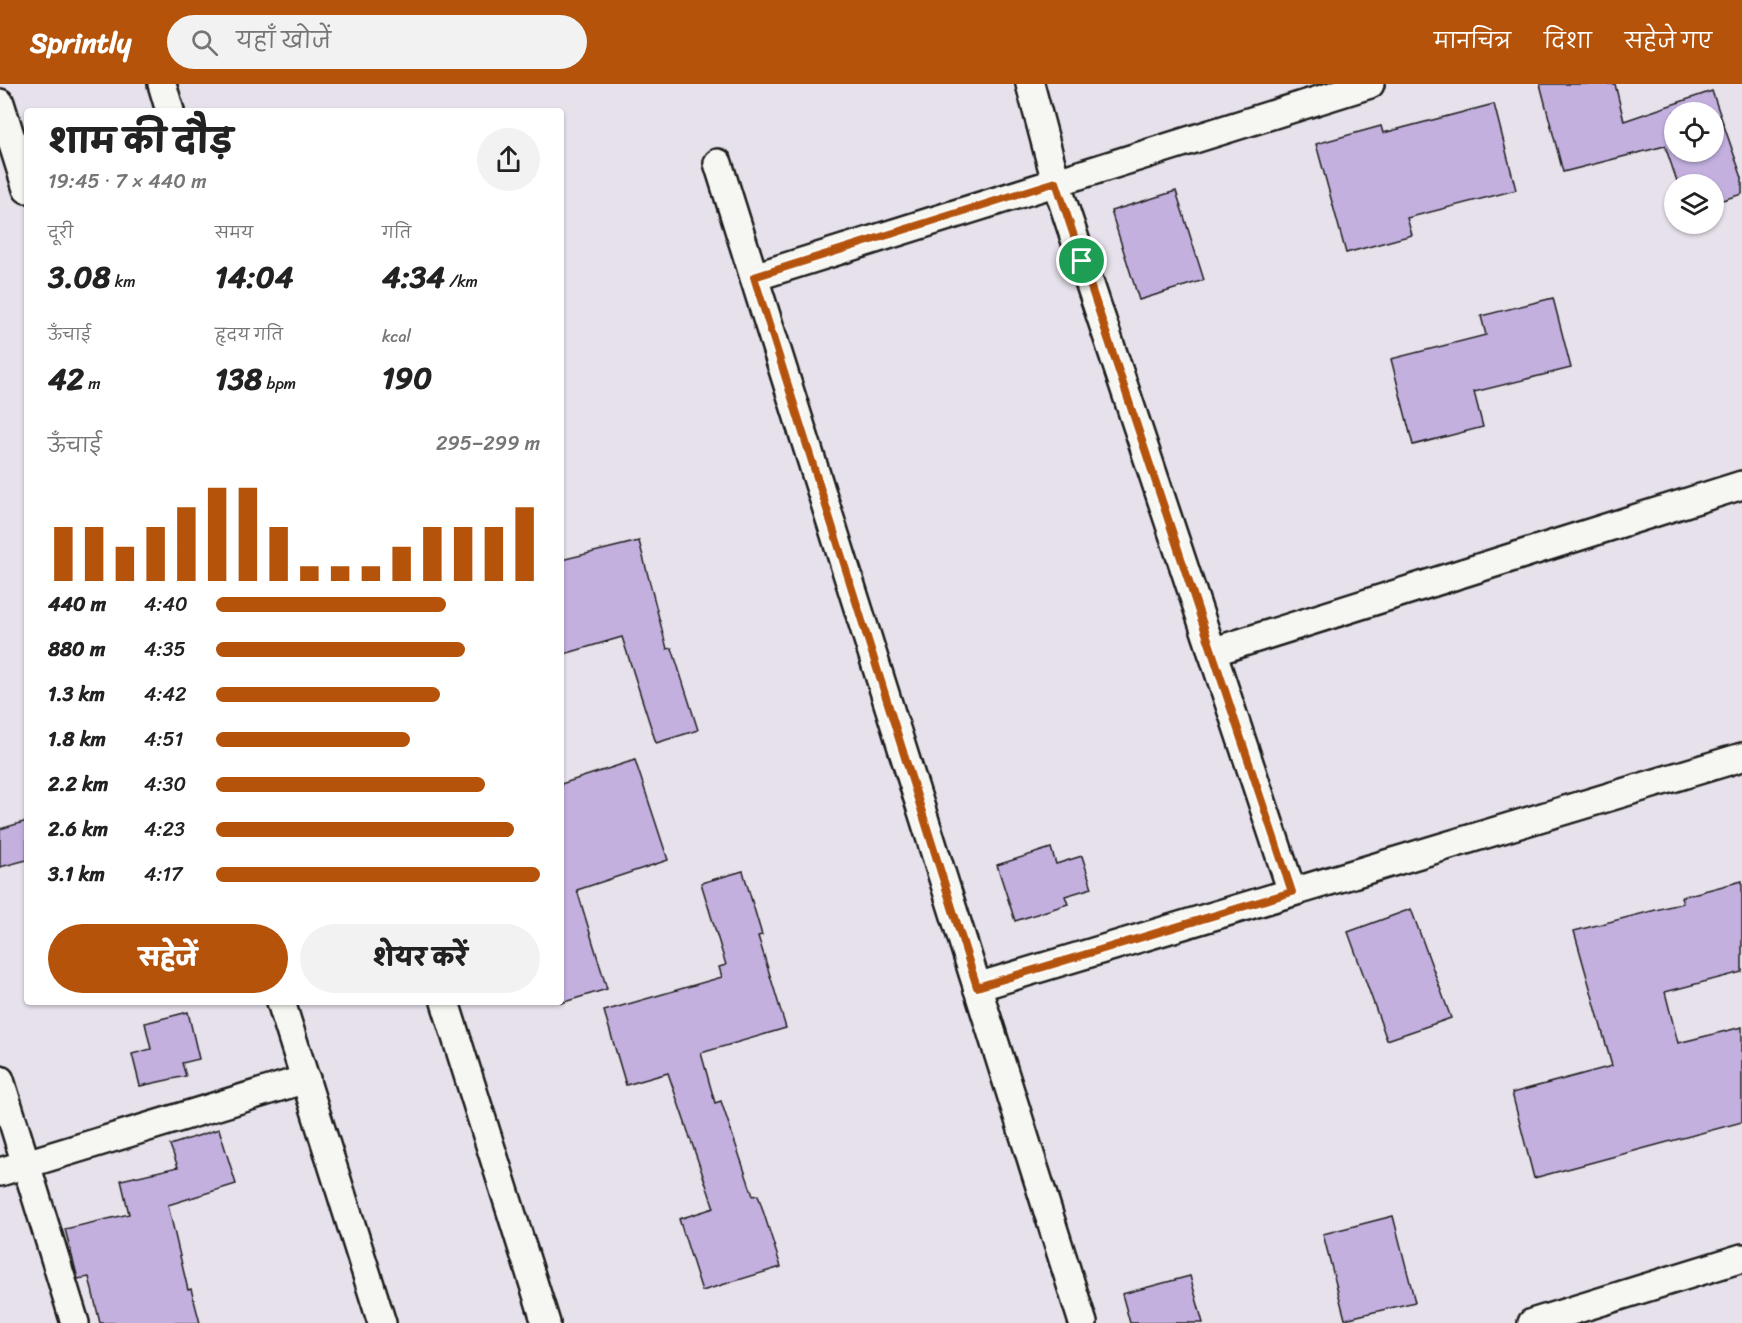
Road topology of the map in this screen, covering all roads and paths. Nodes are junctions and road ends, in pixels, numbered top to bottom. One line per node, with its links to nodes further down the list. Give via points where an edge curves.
1 (162, 84): 5 (street)
2 (1030, 84): 8 (street)
3 (1370, 84): 8 (street)
4 (0, 103): 7 (street)
5 (169, 108)
6 (718, 163): 9 (street)
7 (24, 179)
8 (1056, 182): 9 (street); 11 (street)
9 (754, 277): 14 (street)
10 (1742, 485): 11 (street)
11 (1212, 652): 13 (street)
12 (1742, 757): 13 (street)
13 (1292, 892): 14 (street)
14 (977, 987): 25 (street)
15 (282, 1005): 17 (street)
16 (446, 1005): 24 (street)
17 (306, 1079): 19 (street); 23 (street)
18 (0, 1080): 19 (street)
19 (26, 1164): 20 (street); 22 (street)
20 (0, 1173)
21 (1742, 1258): 26 (street)
22 (75, 1323)
23 (382, 1323)
24 (546, 1323)
25 (1083, 1323)
26 (1532, 1323)

